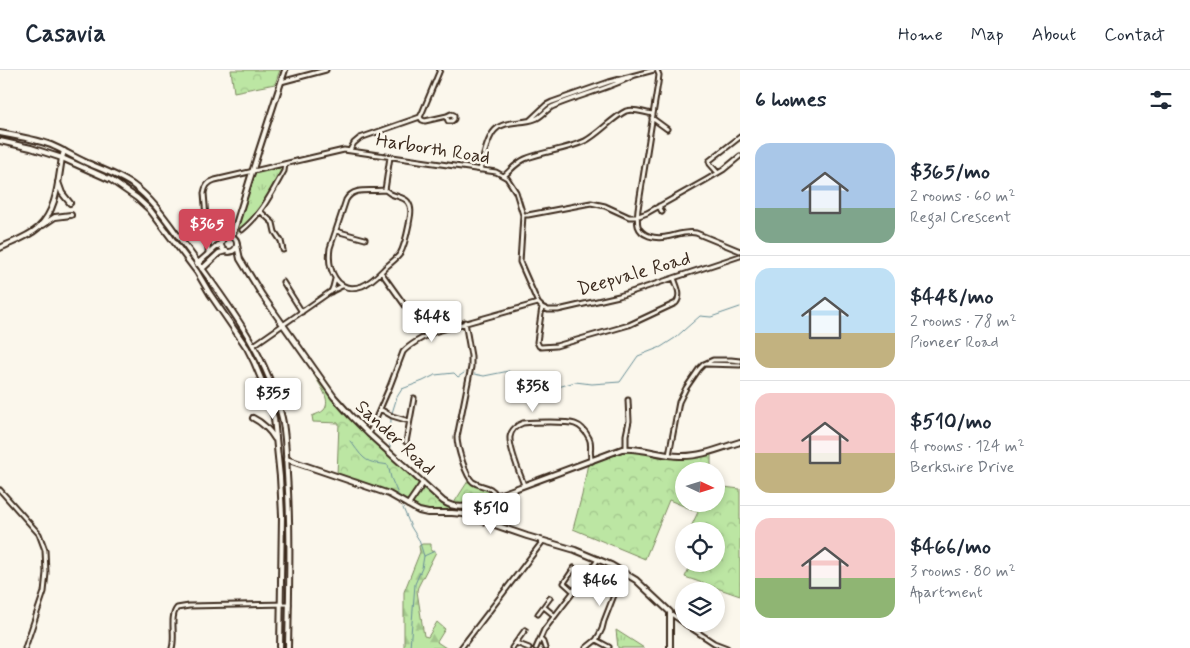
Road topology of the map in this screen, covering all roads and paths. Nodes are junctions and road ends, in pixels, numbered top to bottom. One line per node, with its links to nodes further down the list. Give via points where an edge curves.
1 (285, 70): 5 (main road)
2 (326, 70): 5 (street)
3 (440, 70): 8 (street)
4 (656, 70): 7 (street, via 659,75); 19 (street, via 552,107 530,121 500,126 490,137)
5 (281, 82): 20 (main road)
6 (447, 116): 8 (street, via 425,121)
7 (653, 116): 9 (street); 22 (street, via 635,110 626,111 589,139 525,159); 31 (street)
8 (420, 117): 13 (street, via 360,138)
9 (667, 129)
10 (0, 133): 14 (main road, via 37,140)
11 (740, 137): 21 (street, via 709,161)
12 (0, 141): 17 (main road)
13 (350, 150): 16 (street, Harborth Road); 18 (street, Harborth Road, via 338,150)
14 (64, 151): 17 (main road); 46 (main road, via 137,188 156,207)
15 (740, 156): 21 (street)
16 (390, 157): 19 (street, Harborth Road); 24 (street)
17 (62, 158): 23 (main road); 47 (main road, via 111,180 138,198)
18 (285, 164): 20 (street, Harborth Road); 27 (street)
19 (480, 170): 22 (street, Harborth Road)
20 (252, 172): 35 (main road); 43 (street, Harborth Road, via 215,180 206,186)
21 (718, 173): 26 (street)
22 (504, 176): 30 (street, Harborth Road, via 514,188)
23 (58, 182): 25 (main road); 32 (main road, via 51,209)
24 (385, 190): 34 (street, via 348,195); 50 (street, via 406,200 411,210 401,252)
25 (70, 203)
26 (659, 206): 28 (street); 31 (street)
27 (260, 211): 33 (street); 40 (street, via 274,225)
28 (662, 212)
29 (71, 215): 32 (main road, via 56,217)
30 (522, 215): 31 (street, via 591,203); 56 (street, Harborth Road, via 520,262)
31 (637, 217): 41 (street, via 640,232 646,235 661,238 693,232)
32 (38, 228): 39 (main road)
33 (242, 230)
34 (336, 231): 36 (street); 51 (street, via 329,256)
35 (232, 237): 37 (main road); 38 (main road)
36 (365, 239)
37 (222, 242): 42 (main road, via 222,248); 43 (main road)
38 (237, 245): 42 (main road, via 235,250); 45 (main road, Sander Road)
39 (0, 248)
40 (283, 250)
41 (740, 250)
42 (228, 252): 45 (main road, Sander Road); 48 (main road, via 219,253)
43 (208, 255): 46 (main road)
44 (740, 256): 52 (street, Deepvale Road)
45 (240, 259): 62 (main road, Sander Road)
46 (198, 263): 47 (main road); 48 (main road)
47 (194, 267): 49 (main road)
48 (202, 268): 49 (main road); 64 (main road)
49 (197, 272): 74 (main road, via 254,362 271,404)
50 (381, 272): 54 (street, via 360,286); 63 (street)
51 (335, 278): 54 (street); 55 (street)
52 (674, 278): 59 (street, Deepvale Road, via 619,296 558,310); 59 (street, via 679,295 676,303 629,324 545,348 539,346 536,337)
53 (283, 282): 60 (street)
54 (344, 286): 55 (street)
55 (330, 292): 60 (street)
56 (535, 296): 57 (street, Harborth Road); 58 (street)
57 (538, 303): 58 (street); 59 (street)
58 (530, 304): 61 (street)
59 (542, 307)
60 (302, 312): 62 (street)
61 (465, 322): 63 (street); 84 (street, via 471,367 458,445 470,479 491,488)
62 (282, 326): 64 (street); 73 (main road, Sander Road, via 334,397)
63 (426, 336): 70 (street, via 404,350)
64 (254, 346): 79 (main road, via 282,417)
65 (740, 361): 66 (street, via 713,360)
66 (704, 364): 67 (street); 78 (street, via 679,402)
67 (740, 365)
68 (414, 398): 72 (street)
69 (628, 400): 77 (street)
70 (380, 409): 72 (street); 73 (street)
71 (253, 418): 74 (main road, via 265,426)
72 (409, 421): 75 (street)
73 (369, 434): 81 (main road, Sander Road)
74 (276, 440): 92 (main road, via 282,515)
75 (406, 442)
76 (740, 442): 78 (main road, Sander Road, via 694,456)
77 (626, 449): 78 (main road, Sander Road); 80 (main road, Sander Road)
78 (669, 455)
79 (286, 459): 85 (main road, via 389,494); 93 (main road)
80 (592, 461): 82 (main road, Sander Road); 82 (street, via 590,439 578,425 570,422 519,424 510,439)
81 (423, 483): 84 (main road, Sander Road, via 443,501 457,507 469,506); 85 (main road)
82 (524, 485): 84 (main road, Sander Road)
83 (0, 490): 105 (street, via 39,534 45,550 44,592)
84 (496, 495)
85 (408, 505): 86 (main road, via 428,513 462,514)
86 (543, 541): 87 (main road); 109 (street)
87 (598, 559): 89 (main road); 90 (street)
88 (574, 568): 90 (street, via 564,583)
89 (623, 572): 95 (main road); 102 (street)
90 (574, 592): 97 (street)
91 (550, 598): 94 (street)
92 (281, 604): 93 (street); 106 (street, via 177,608 173,614); 107 (main road)
93 (288, 604): 108 (main road)
94 (544, 606): 96 (street); 97 (street)
95 (670, 612): 98 (street); 115 (main road)
96 (538, 614)
97 (555, 616): 101 (street)
98 (675, 616)
99 (526, 630): 103 (street)
100 (698, 632): 116 (street)
101 (540, 640): 112 (street); 113 (street)
102 (596, 640): 104 (street); 114 (street)
103 (516, 643): 110 (street); 111 (street)
104 (609, 647)
105 (25, 648)
106 (172, 648)
107 (280, 648)
108 (288, 648)
109 (461, 648)
110 (512, 648)
111 (529, 648)
112 (536, 648)
113 (544, 648)
114 (586, 648)
115 (670, 648)
116 (727, 648)

